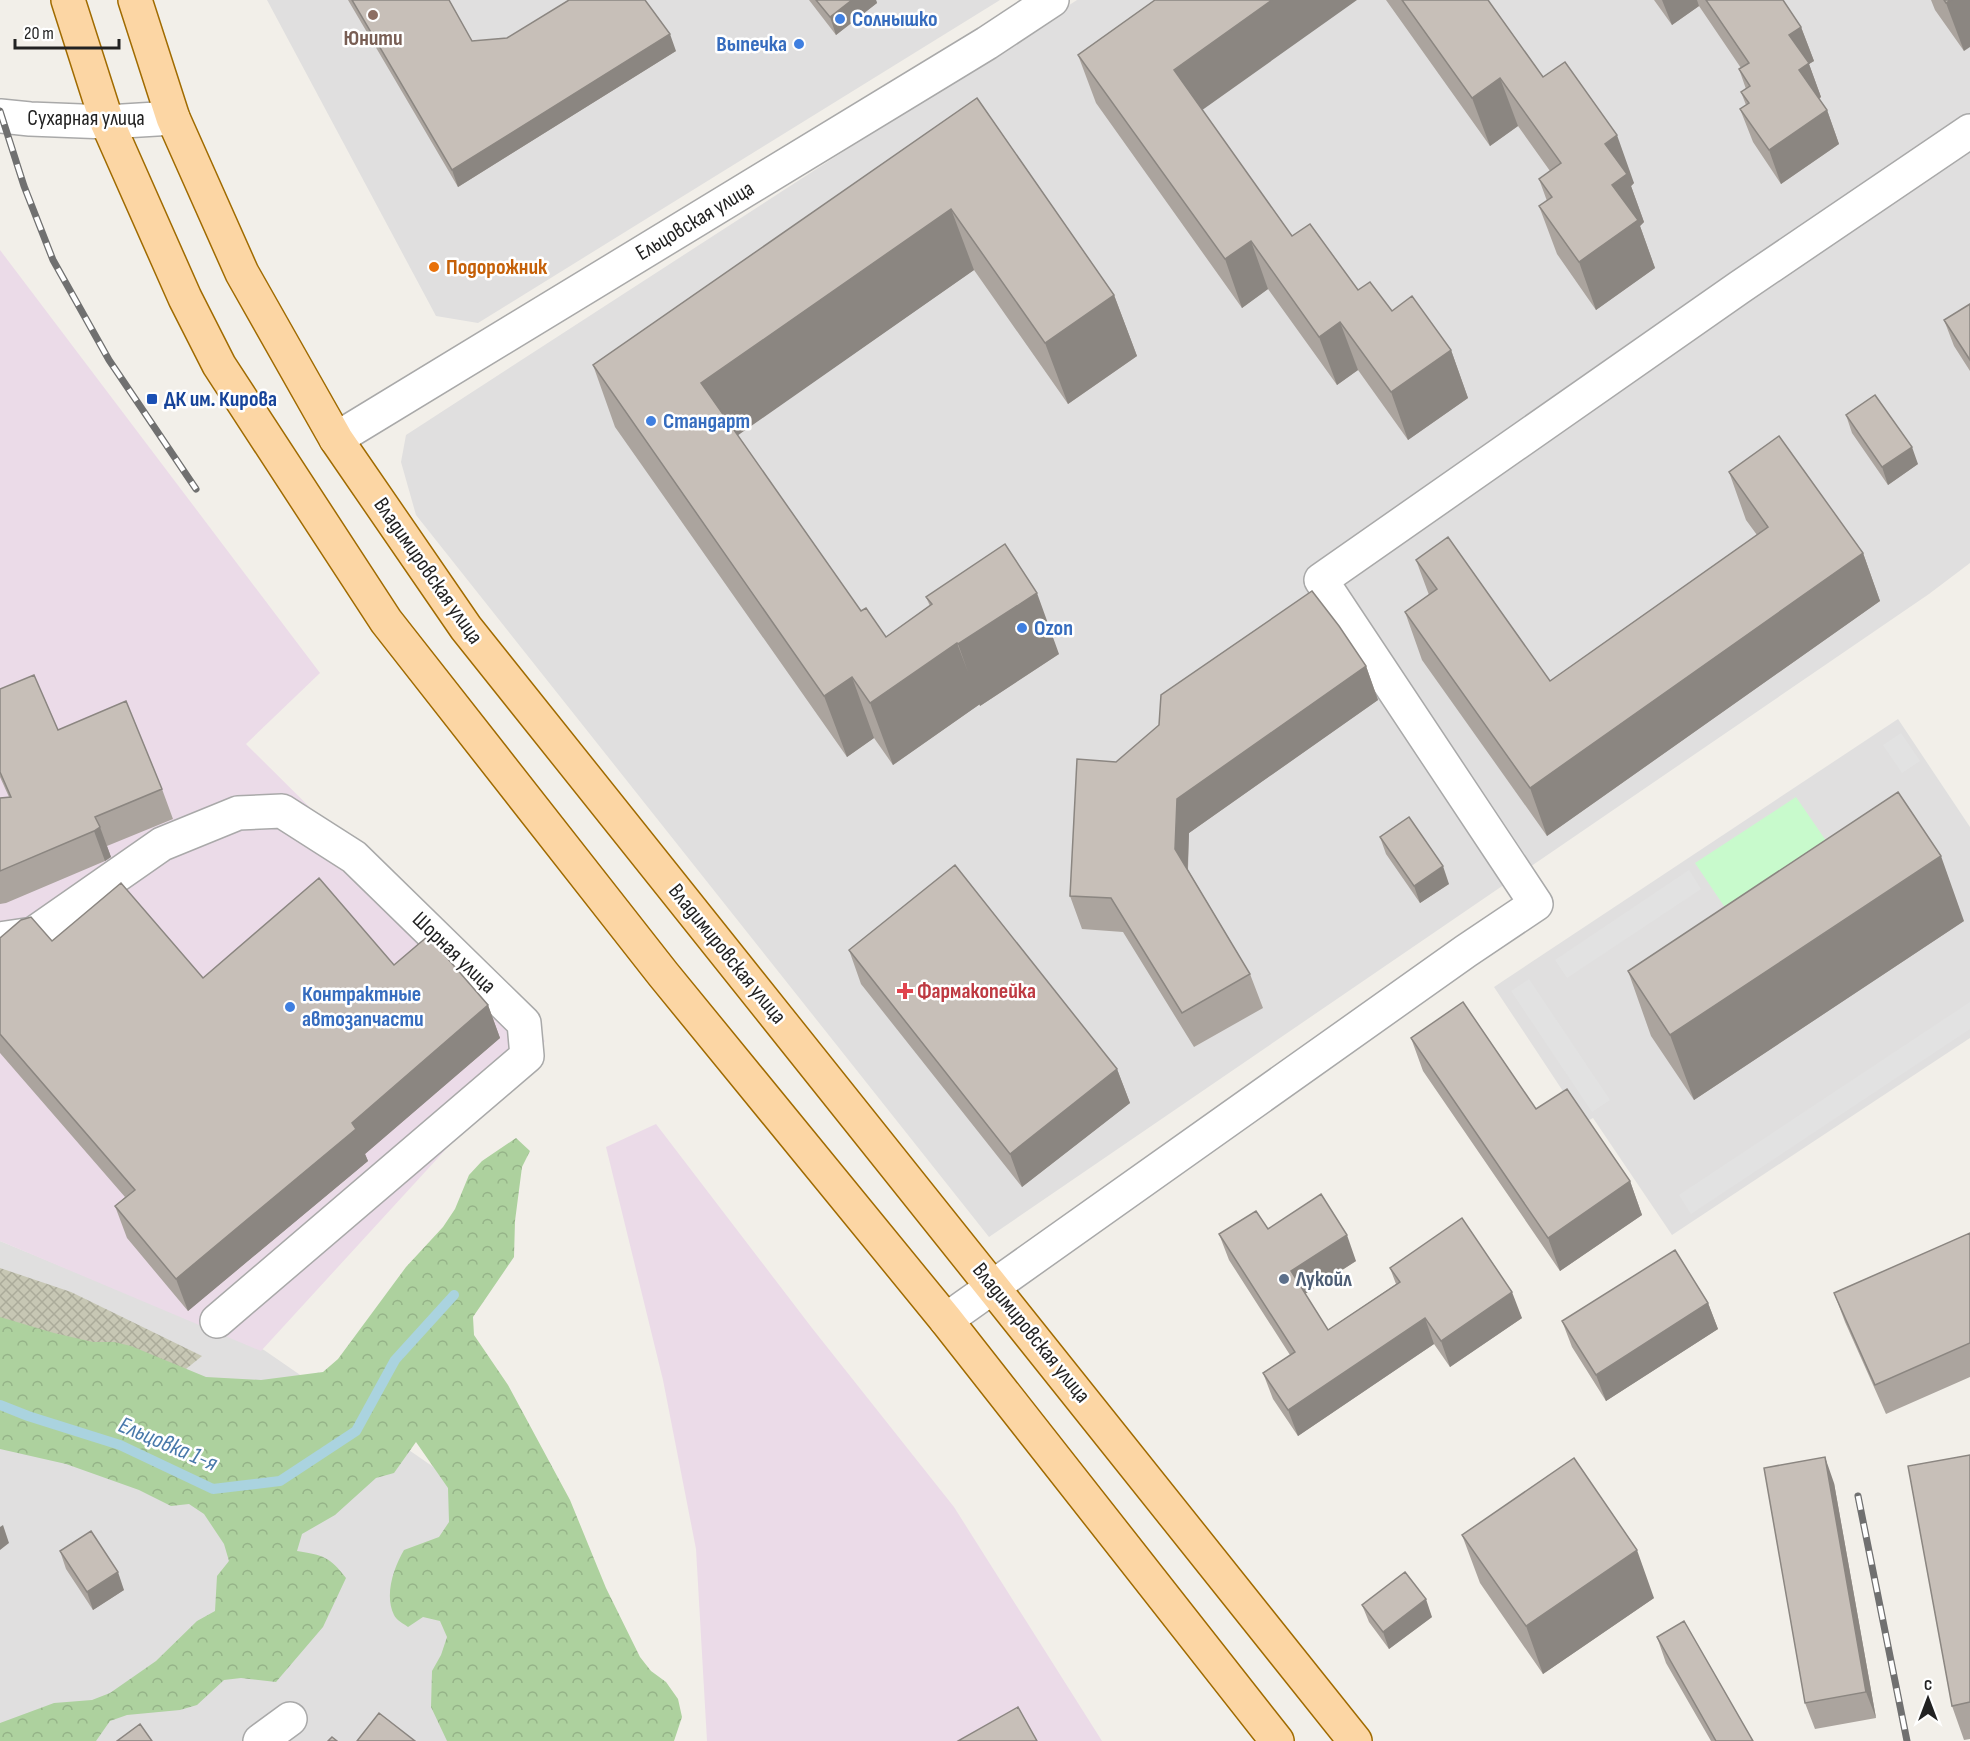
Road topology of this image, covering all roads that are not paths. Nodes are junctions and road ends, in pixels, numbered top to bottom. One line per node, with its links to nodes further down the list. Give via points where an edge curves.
1 (68, 0): 6 (main road)
2 (135, 0): 5 (main road, Владимировская улица)
3 (1052, 0): 8 (street, Ельцовская улица)
4 (0, 116): 6 (street, Сухарная улица)
5 (173, 118): 6 (street, Сухарная улица); 8 (main road, Владимировская улица, via 242,273)
6 (106, 122): 11 (main road, via 219,365 386,621 663,974)
7 (1970, 131): 10 (street, via 1321,580 1536,904)
8 (336, 439): 10 (main road, Владимировская улица, via 466,628)
9 (0, 939): 12 (street, Шорная улица, via 33,933 162,844 238,813 282,811 354,857 524,1023 527,1056)
10 (993, 1286): 11 (street); 16 (main road, Владимировская улица)
11 (946, 1320): 15 (main road)
12 (217, 1321)
13 (290, 1719): 14 (street)
14 (260, 1741)
15 (1277, 1741)
16 (1355, 1741)

